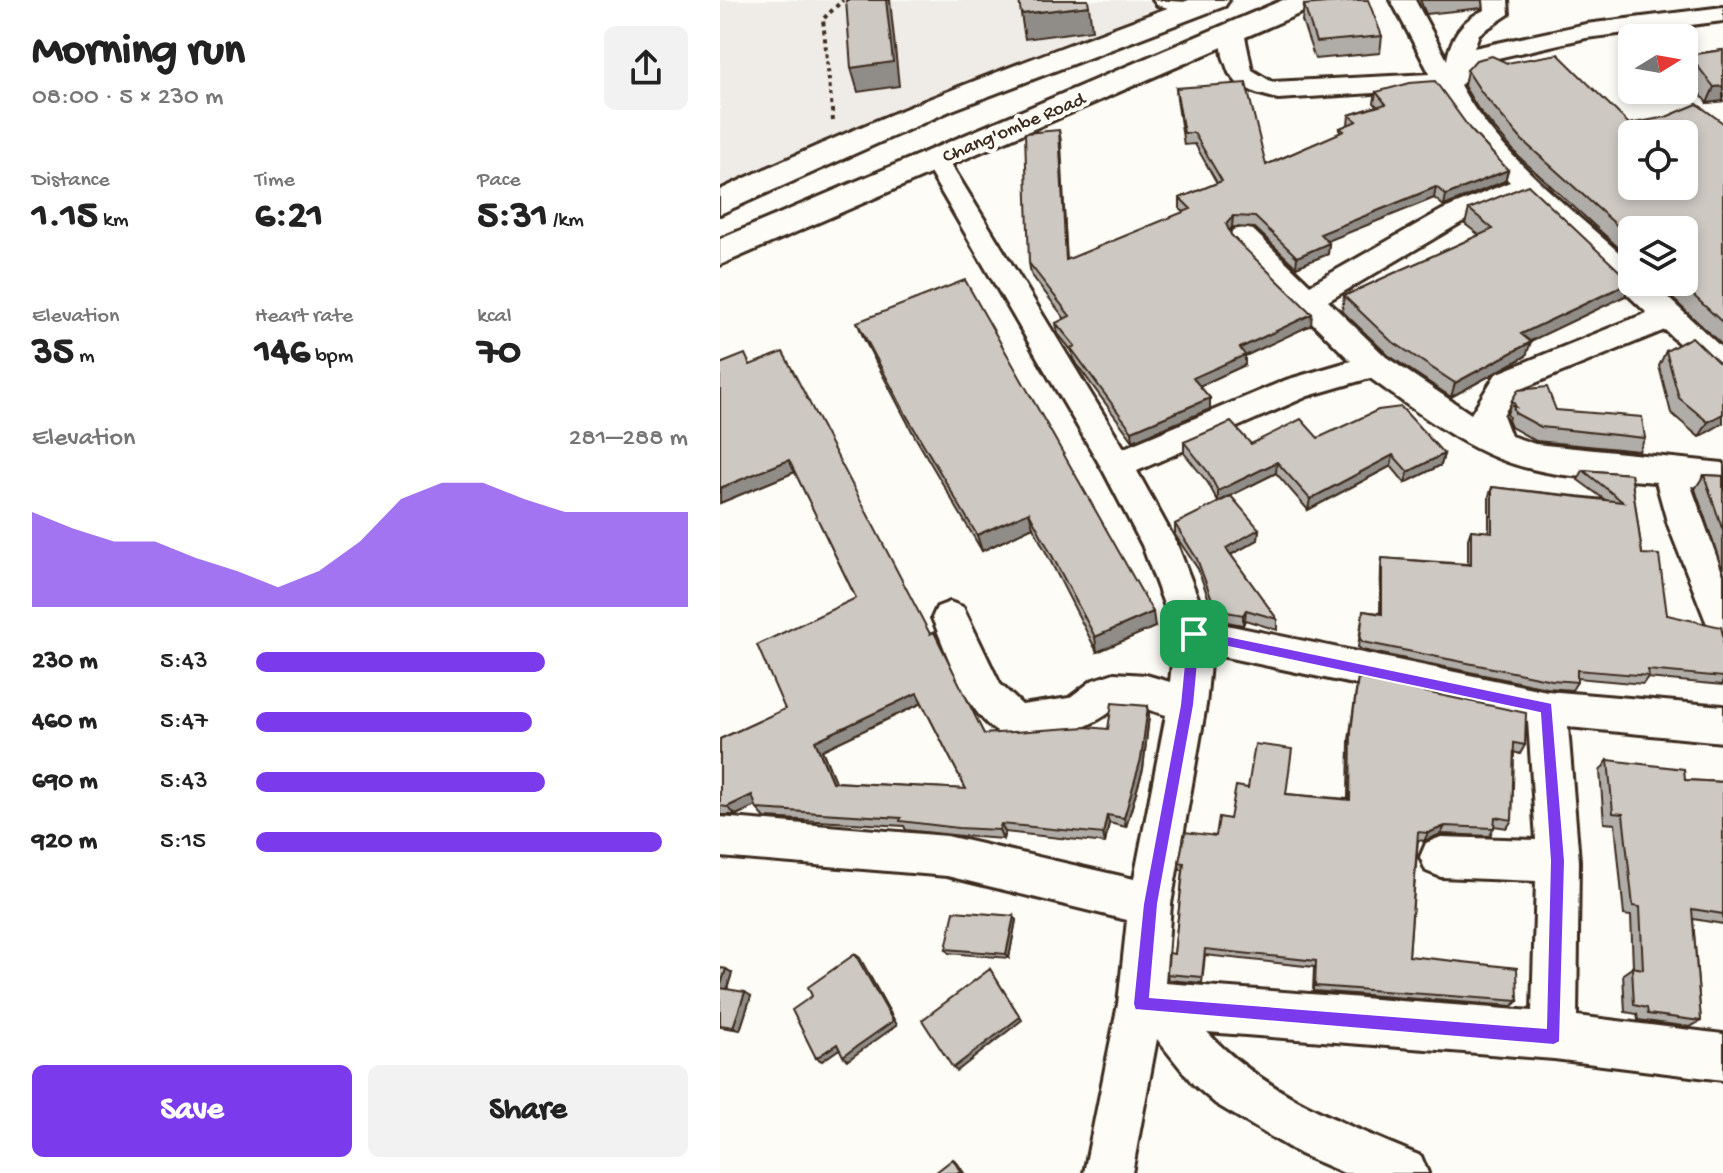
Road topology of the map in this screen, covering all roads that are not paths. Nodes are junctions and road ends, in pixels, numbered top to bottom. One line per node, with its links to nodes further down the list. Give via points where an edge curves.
1 (1165, 0): 5 (street)
2 (1307, 0): 7 (main road, Chang'ombe Road)
3 (1403, 0): 8 (street)
4 (1496, 0): 8 (street, via 1497,14 1478,19)
5 (1206, 4): 11 (main road, Chang'ombe Road, via 941,103)
6 (1723, 14): 8 (street, via 1572,34)
7 (1232, 32): 8 (street, via 1234,62 1242,76 1256,87 1278,91); 9 (main road, Chang'ombe Road)
8 (1452, 70): 10 (street, via 1459,107)
9 (935, 159): 13 (main road, Chang'ombe Road); 19 (street)
10 (1529, 184): 14 (street, via 1452,216); 15 (street)
11 (720, 203)
12 (1243, 237): 14 (street)
13 (720, 253)
14 (1309, 299): 16 (street)
15 (1667, 317): 17 (street); 18 (street, via 1507,382 1487,414)
16 (1375, 365): 18 (street); 19 (street, via 1297,388)
17 (1723, 367)
18 (1498, 444): 20 (street, via 1533,457)
19 (1117, 465): 24 (street, via 1159,544)
20 (1669, 470): 21 (street); 23 (street)
21 (1723, 476)
22 (950, 618): 25 (street, via 986,696 1009,719 1022,723 1068,716 1114,690 1146,692)
23 (1723, 619)
24 (1194, 634): 25 (street); 26 (street)
25 (1187, 705): 31 (street)
26 (1547, 708): 27 (street); 30 (street)
27 (1723, 724)
28 (720, 837): 31 (street, via 947,856)
29 (1441, 857): 30 (street)
30 (1558, 861): 33 (street)
31 (1150, 904): 32 (street)
32 (1152, 1005): 33 (street); 35 (street); 36 (street, via 1230,1084 1274,1114)
33 (1554, 1036): 34 (street)
34 (1723, 1057)
35 (1108, 1173)
36 (1404, 1173)

